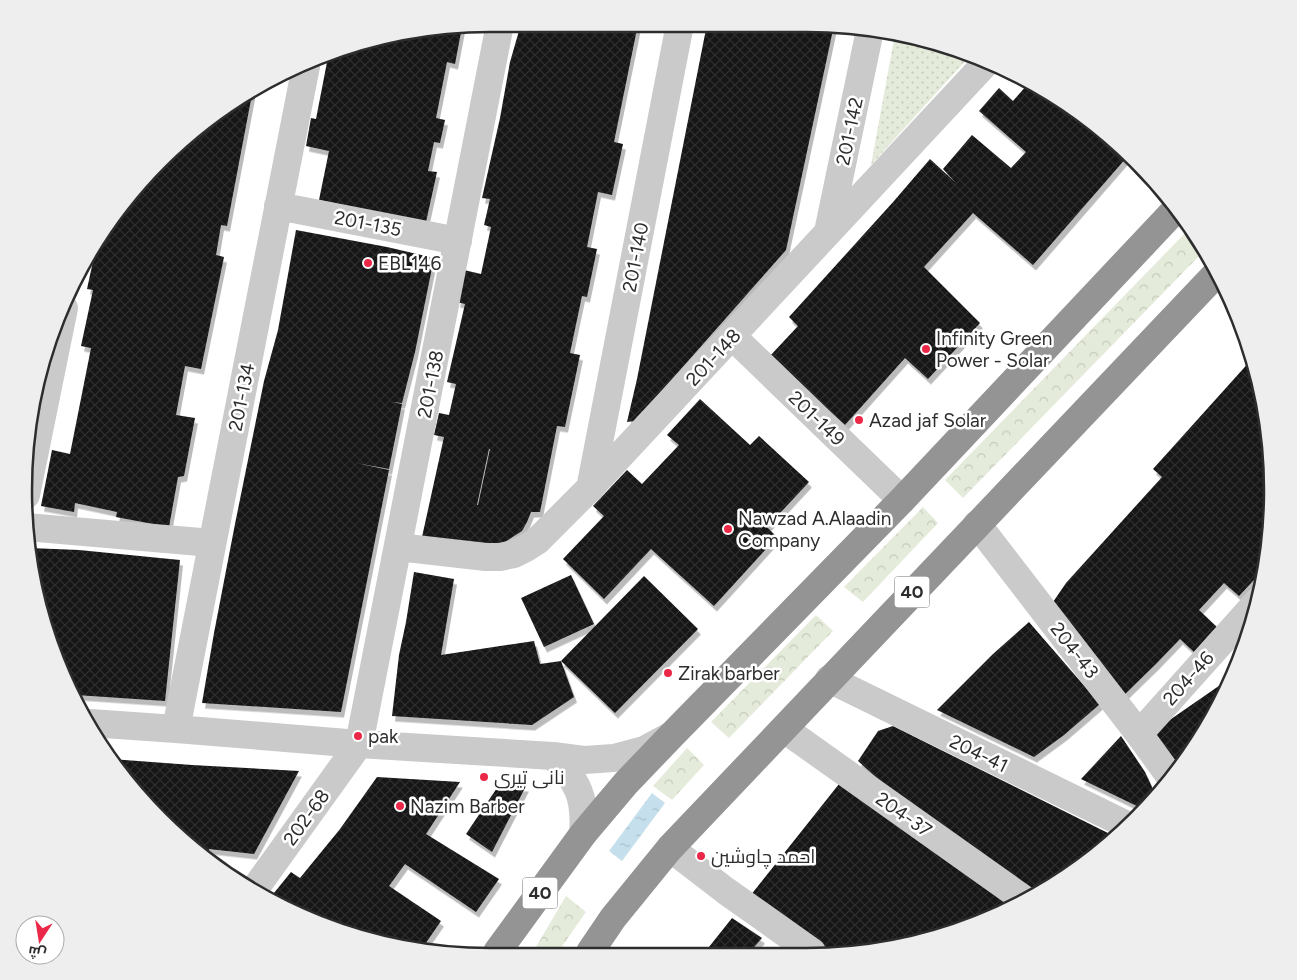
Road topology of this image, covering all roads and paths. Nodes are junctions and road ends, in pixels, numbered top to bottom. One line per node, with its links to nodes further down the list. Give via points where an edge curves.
1 (498, 32): 9 (street, 201-138)
2 (678, 32): 14 (street, 201-140)
3 (869, 36): 8 (street, 201-142)
4 (982, 67): 8 (street, 201-148)
5 (305, 72): 6 (street, 201-134)
6 (278, 206): 9 (street, 201-135); 18 (street, 201-134)
7 (1172, 214): 15 (highway, 40)
8 (828, 232): 11 (street, 201-148)
9 (458, 240): 19 (street, 201-138)
10 (1212, 278): 16 (highway, 40)
11 (732, 336): 14 (street, 201-148); 15 (street, 201-149)
12 (57, 344): 13 (street)
13 (33, 461)
14 (590, 489): 19 (street, 201-148, via 537,541 514,554 486,557)
15 (902, 500): 26 (highway, 40)
16 (977, 524): 21 (highway, 40); 25 (street, 204-43)
17 (34, 528): 18 (street)
18 (212, 542): 23 (street, 201-134)
19 (398, 547): 27 (street, 201-138)
20 (1248, 613): 25 (street, 204-46)
21 (829, 679): 24 (highway, 40); 30 (street, 204-41)
22 (97, 724): 23 (street)
23 (176, 729): 27 (street)
24 (784, 729): 32 (highway, 40); 34 (street, 204-37)
25 (1139, 734): 29 (street, 204-43)
26 (672, 735): 28 (street, via 644,750 614,758 584,760); 31 (highway, 40)
27 (359, 744): 28 (street); 33 (street, 202-68)
28 (553, 756): 31 (street, via 576,783 582,799)
29 (1167, 773)
30 (1122, 822)
31 (583, 834): 35 (highway, 40)
32 (670, 848): 36 (highway, 40); 37 (street)
33 (258, 884)
34 (1018, 895)
35 (500, 948)
36 (593, 948)
37 (806, 948)

